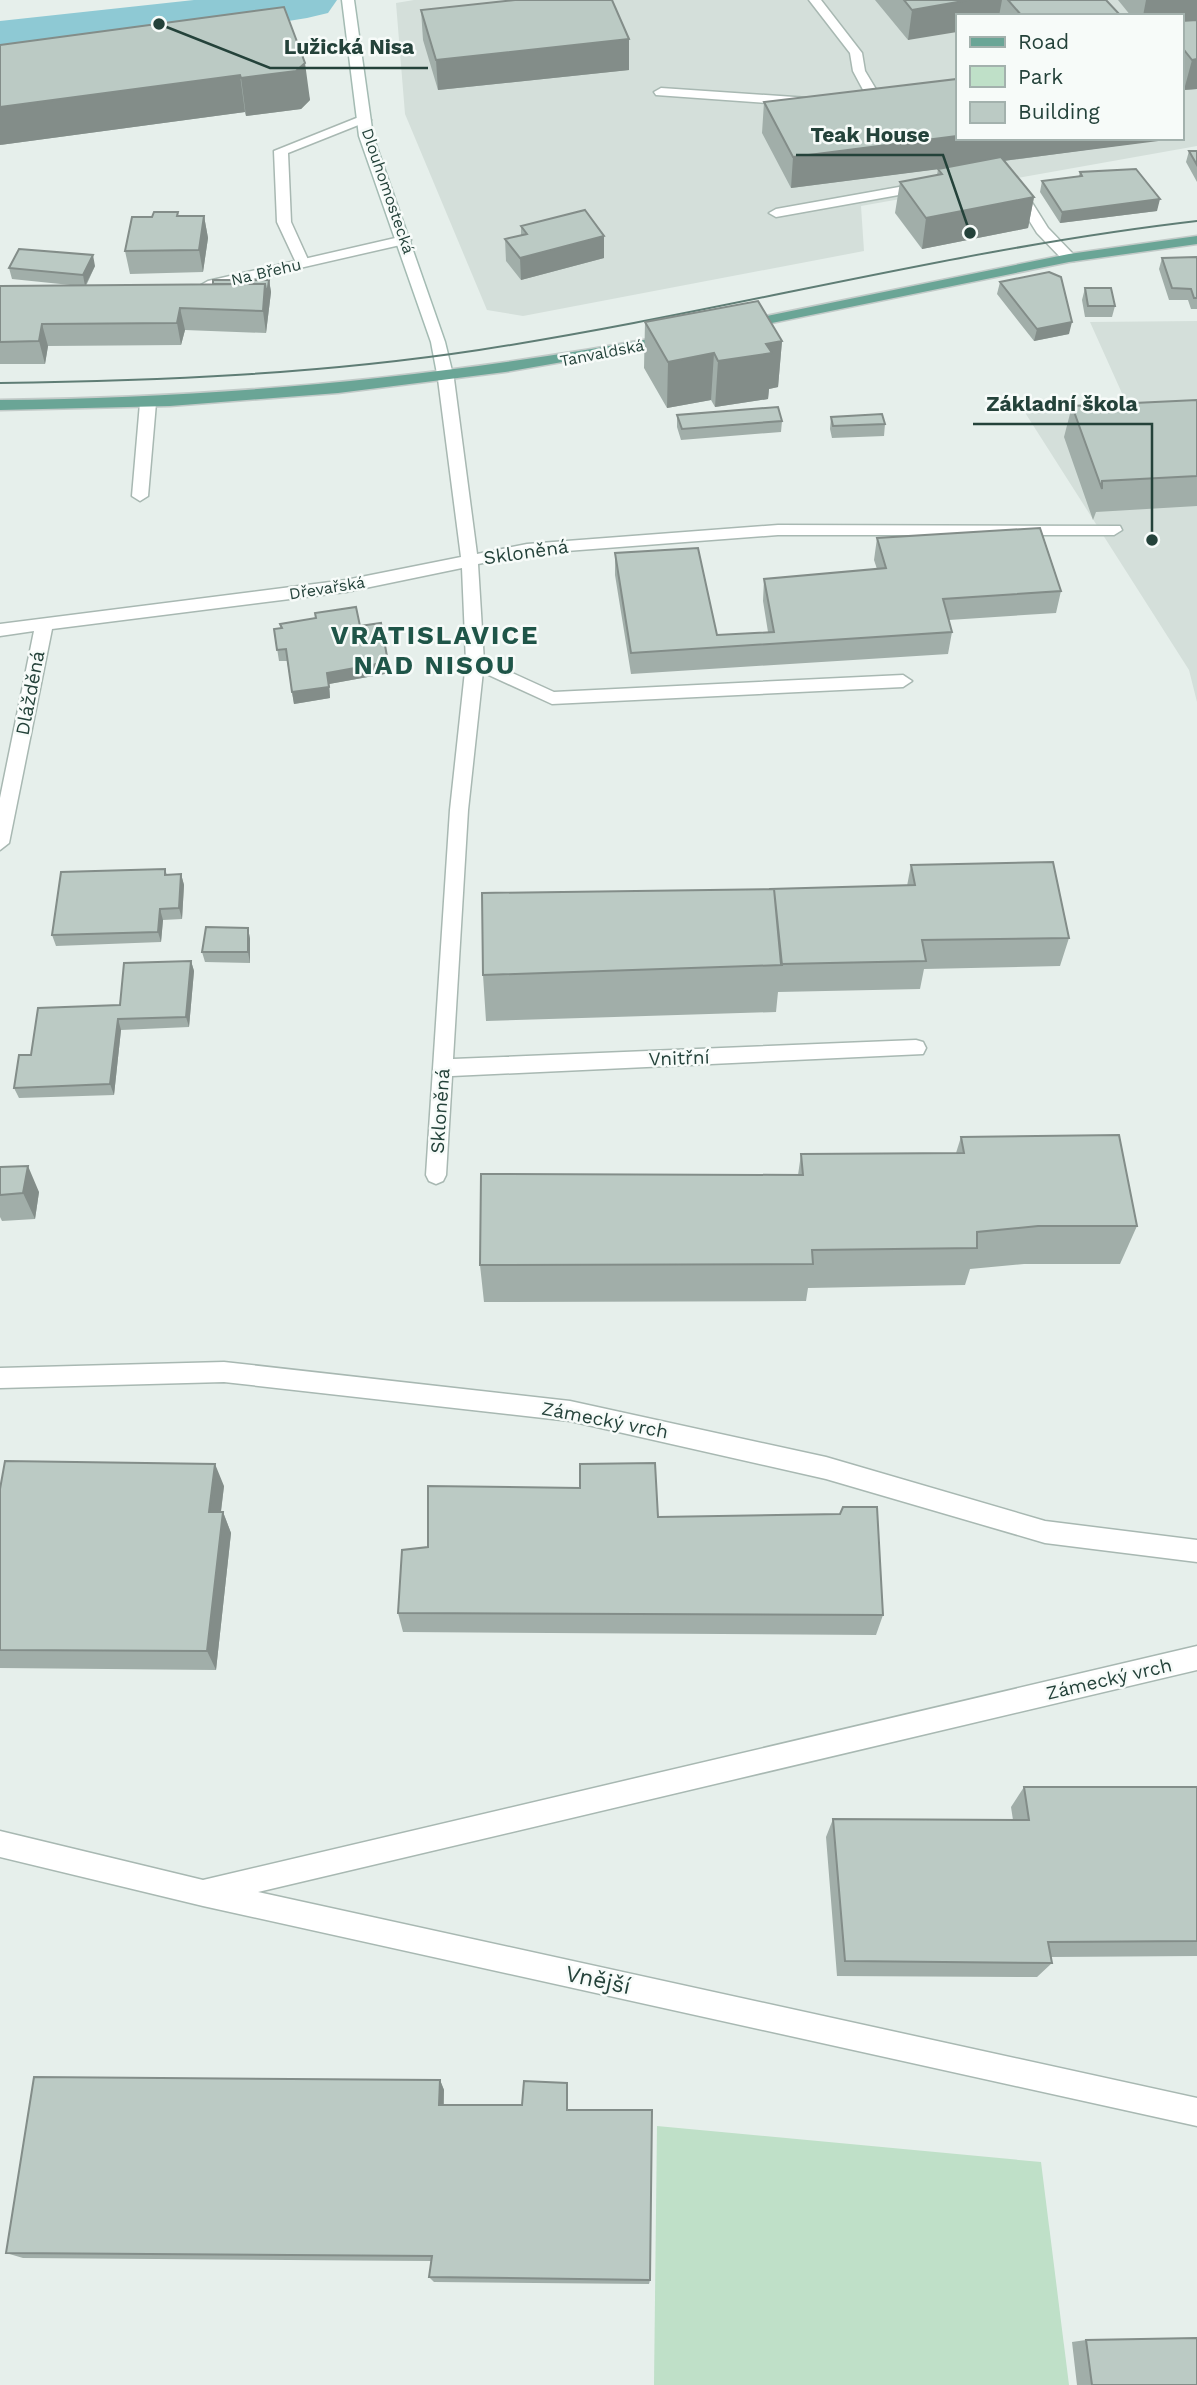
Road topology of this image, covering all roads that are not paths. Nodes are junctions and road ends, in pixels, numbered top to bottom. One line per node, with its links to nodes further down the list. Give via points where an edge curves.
1 (348, 0): 6 (street, Dlouhomostecká)
2 (816, 0): 4 (street, via 856,53)
3 (662, 92): 5 (street)
4 (872, 96)
5 (819, 101)
6 (364, 120): 10 (street, Dlouhomostecká); 13 (street, via 281,151 286,239)
7 (999, 178): 12 (street, via 1017,189 1042,230)
8 (947, 182): 9 (street)
9 (776, 213)
10 (404, 240): 13 (street, Na Břehu); 17 (street, Dlouhomostecká)
11 (1197, 240): 12 (main road)
12 (1069, 258): 15 (main road)
13 (303, 264): 14 (street, Na Břehu)
14 (187, 287)
15 (721, 329)
16 (682, 337): 17 (main road, Tanvaldská)
17 (446, 379): 18 (main road, Tanvaldská); 22 (street)
18 (148, 402): 19 (main road, Tanvaldská); 20 (street)
19 (0, 405)
20 (140, 496)
21 (1114, 530): 22 (street, Skloněná, via 778,530 527,549)
22 (470, 560): 23 (street, Dřevařská, via 346,586); 25 (street, Skloněná)
23 (44, 626): 24 (street, Dřevařská); 27 (street, Dlážděná)
24 (0, 630)
25 (475, 662): 26 (street, via 552,698); 29 (street, Skloněná, via 459,810)
26 (904, 681)
27 (0, 843)
28 (916, 1048): 29 (street, Vnitřní)
29 (443, 1068): 30 (street, Skloněná)
30 (436, 1175)
31 (0, 1378): 32 (street, Zámecký vrch, via 224,1372 570,1410 826,1468 1045,1531)
32 (1197, 1551)
33 (1197, 1658): 35 (street, Zámecký vrch)
34 (0, 1844): 35 (street, Vnější)
35 (203, 1893): 36 (street, Vnější)
36 (1197, 2112)

